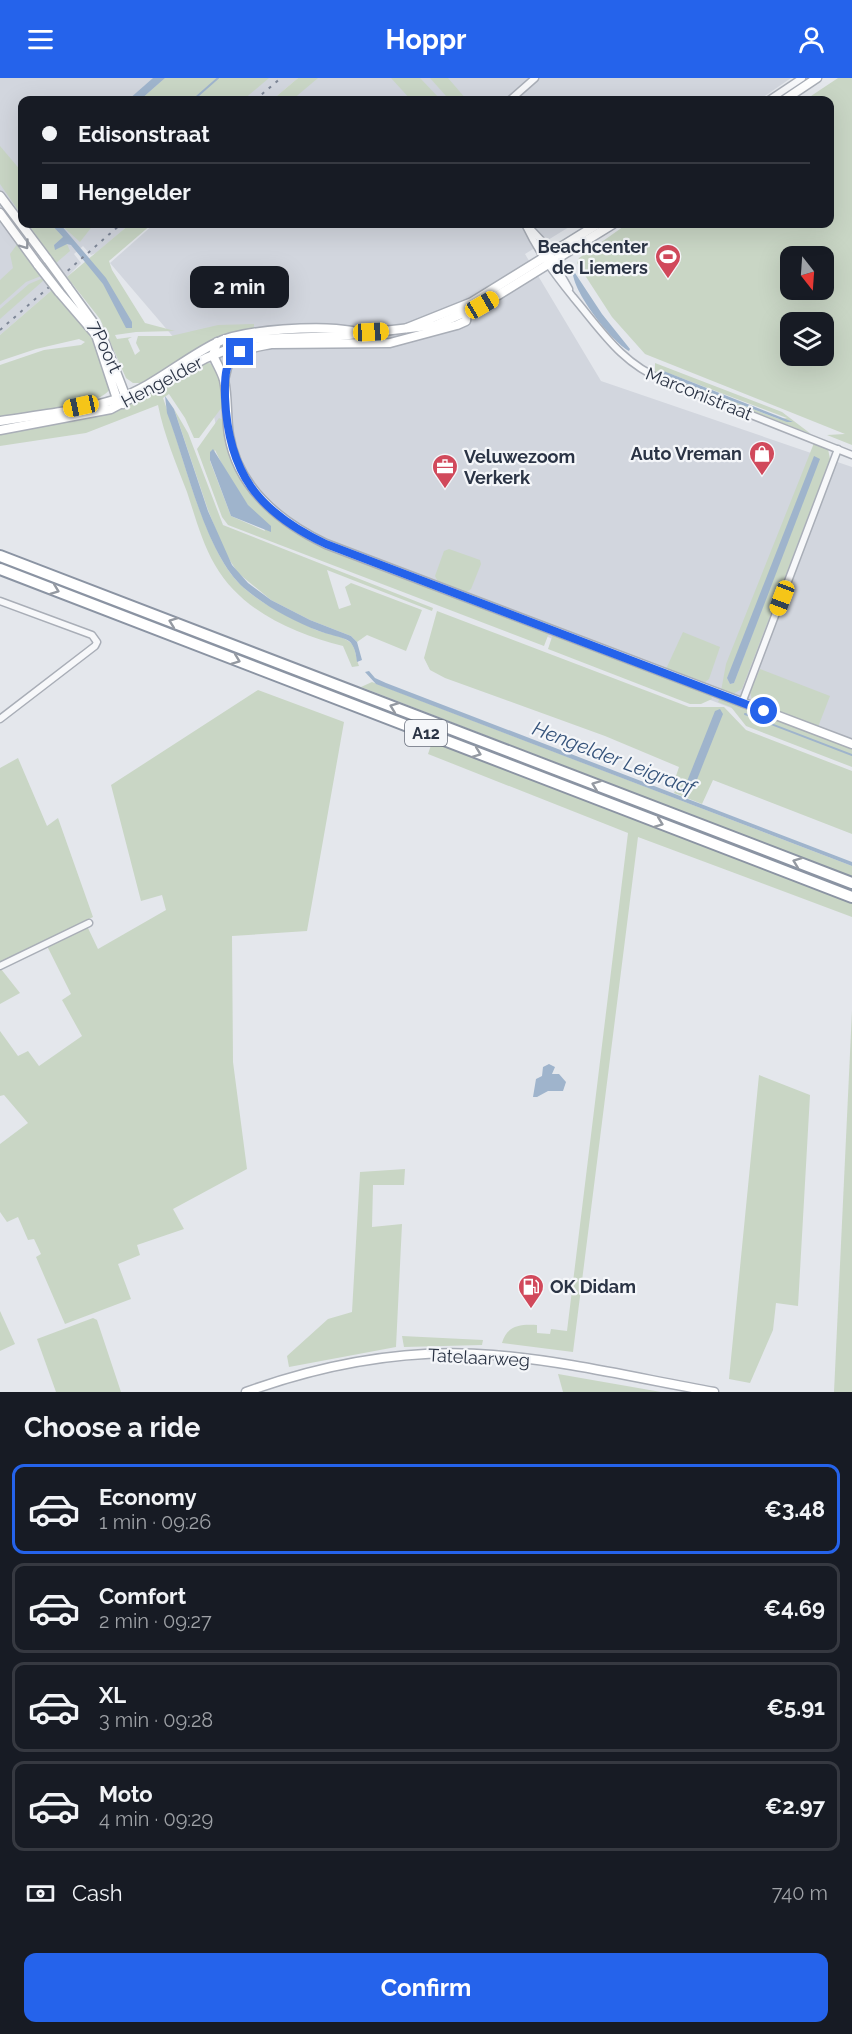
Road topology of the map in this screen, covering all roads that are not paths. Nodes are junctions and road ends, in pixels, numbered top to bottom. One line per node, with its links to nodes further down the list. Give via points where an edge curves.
1 (535, 78): 5 (street)
2 (802, 78): 6 (street)
3 (817, 78): 7 (main road)
4 (823, 78): 8 (main road)
5 (515, 96)
6 (775, 96)
7 (790, 96)
8 (797, 96)
9 (0, 196): 11 (main road, 7Poort, bridge)
10 (0, 213): 24 (main road, 7Poort, one-way to 24, bridge, via 96,335)
11 (18, 220)
12 (24, 228): 24 (main road, 7Poort, bridge, via 101,333)
13 (529, 228): 16 (street, Marconistraat)
14 (592, 228): 16 (main road, Hengelder)
15 (605, 228): 16 (main road, Hengelder)
16 (548, 258): 17 (main road, Hengelder); 18 (main road, Hengelder, via 463,307); 27 (street, Marconistraat, via 607,341 648,374)
17 (467, 313): 18 (main road, Hengelder, via 436,325); 22 (main road, Hengelder, via 466,321 457,325 404,340 379,344 271,344)
18 (405, 329): 19 (main road, Hengelder)
19 (358, 333): 20 (main road, Hengelder, via 260,331); 21 (main road, Hengelder, via 254,339)
20 (217, 342): 21 (main road); 24 (main road, Hengelder)
21 (214, 358): 22 (main road, Hengelder); 23 (main road); 24 (main road, Hengelder)
22 (232, 358): 23 (main road, Hengelder)
23 (224, 379): 32 (main road, via 229,439 237,461 261,500 287,524 326,544)
24 (122, 399): 25 (main road, Hengelder); 26 (main road, Hengelder, via 92,414)
25 (0, 421)
26 (0, 430)
27 (838, 449): 28 (street, Marconistraat); 32 (street)
28 (852, 454)
29 (0, 556): 35 (highway, A12, one-way to 29)
30 (0, 569): 36 (highway, A12, one-way to 36)
31 (0, 601): 33 (street, via 92,635 97,642)
32 (742, 703): 34 (main road)
33 (0, 719)
34 (852, 744)
35 (852, 883)
36 (852, 897)
37 (88, 923): 38 (street)
38 (0, 966)
39 (246, 1392): 40 (main road, Tatelaarweg, via 362,1361 438,1354 524,1359)
40 (714, 1392)

